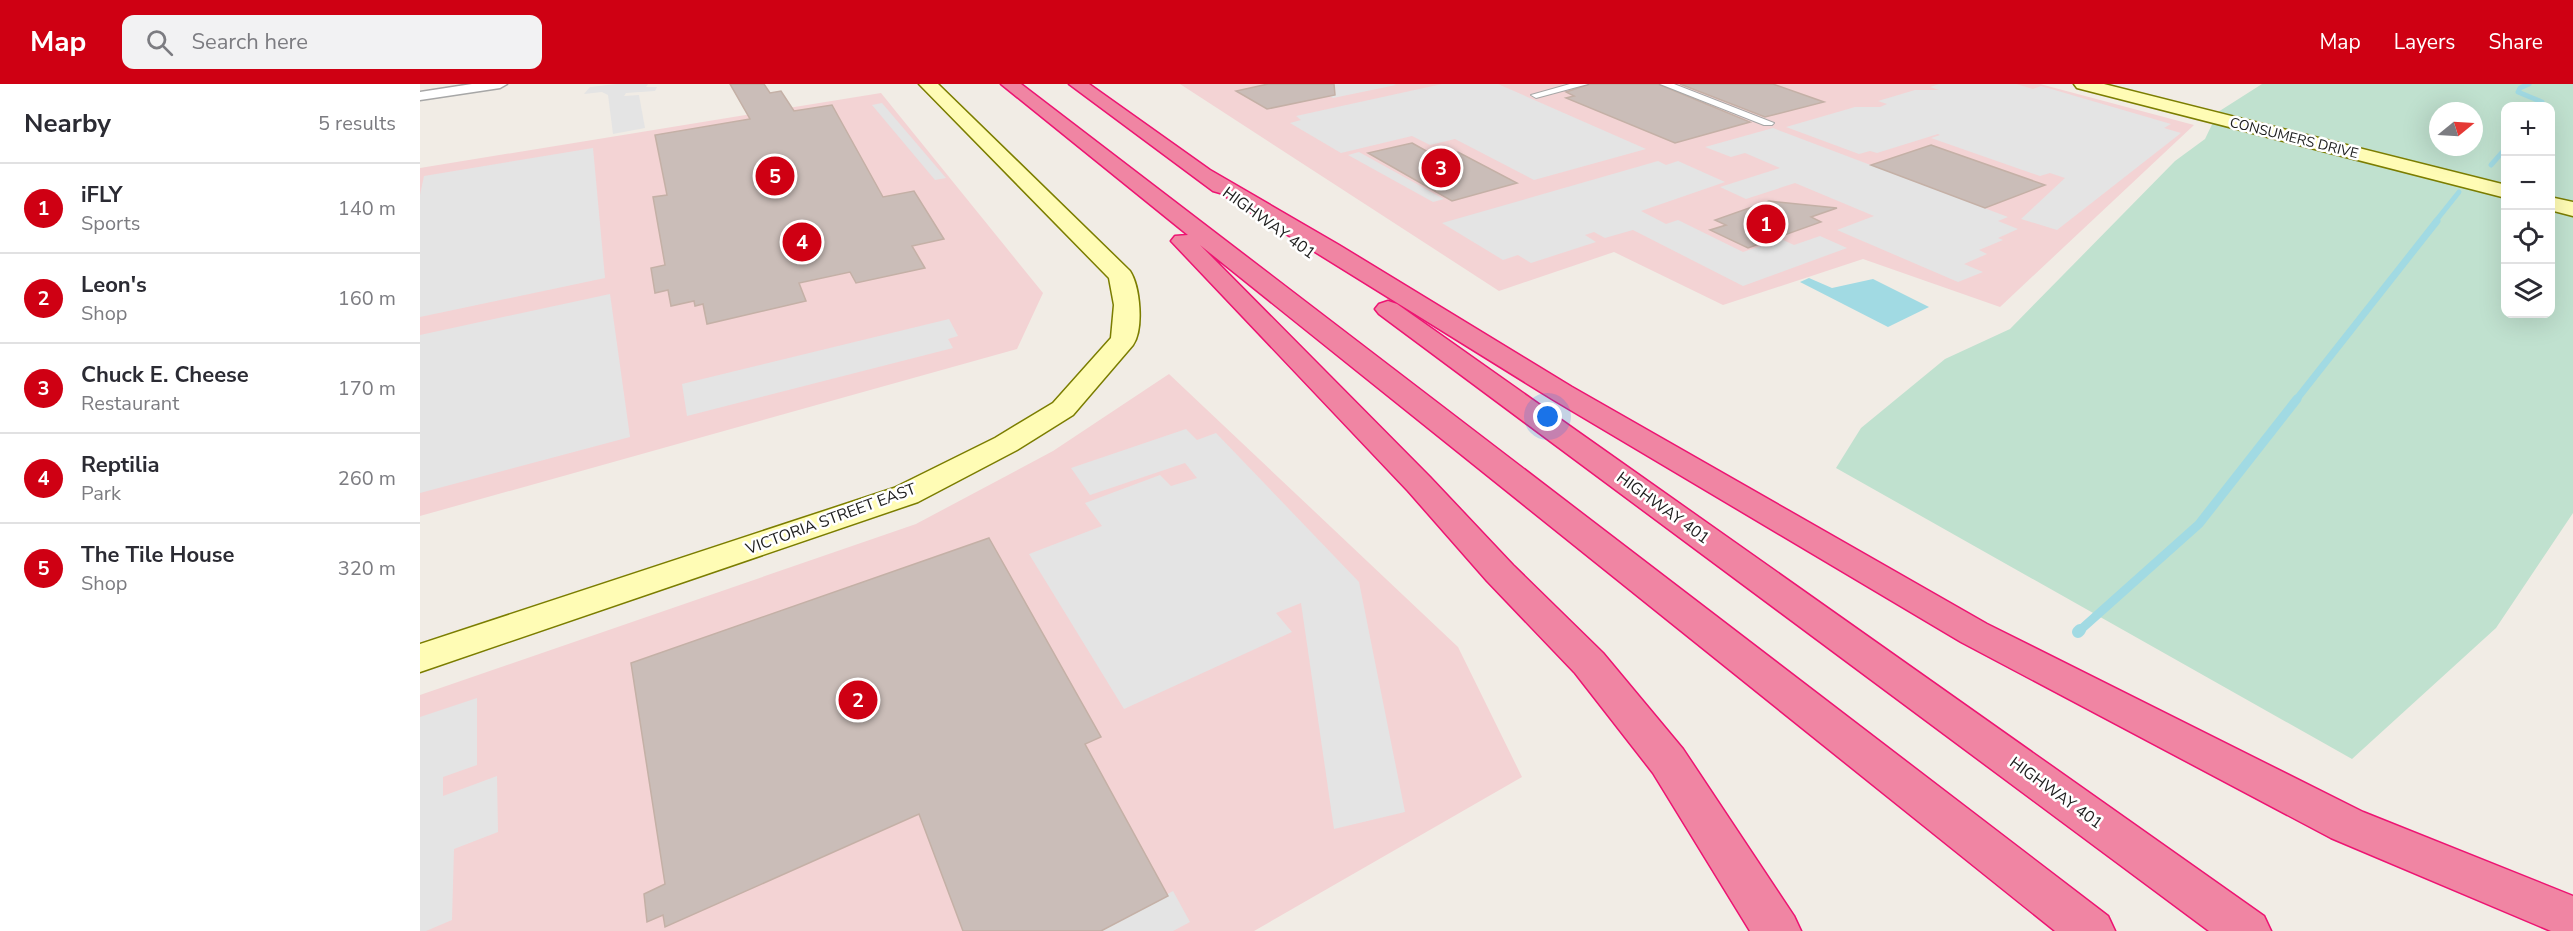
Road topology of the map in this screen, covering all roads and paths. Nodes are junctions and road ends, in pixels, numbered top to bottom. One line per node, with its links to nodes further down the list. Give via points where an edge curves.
1 (500, 84): 10 (street)
2 (928, 84): 20 (main road, VICTORIA STREET EAST, via 1121,276 1127,305 1124,339 1063,409 1006,444 906,495)
3 (1010, 84): 12 (highway)
4 (1078, 84): 13 (highway, HIGHWAY 401)
5 (1583, 84): 9 (street)
6 (1665, 84): 11 (street)
7 (2083, 84): 15 (main road, CONSUMERS DRIVE)
8 (2115, 84): 14 (main road, CONSUMERS DRIVE)
9 (1536, 95)
10 (420, 96)
11 (1768, 123)
12 (1101, 156): 22 (highway, via 1589,663 1668,761); 23 (highway)
13 (1204, 175): 21 (highway, via 1562,393 1974,633 2346,825); 24 (highway, HIGHWAY 401)
14 (2501, 180)
15 (2501, 191)
16 (2555, 193): 17 (main road)
17 (2573, 197)
18 (2555, 204): 19 (main road)
19 (2573, 209)
20 (420, 658)
21 (2573, 918)
22 (1777, 931)
23 (2091, 931)
24 (2247, 931)

